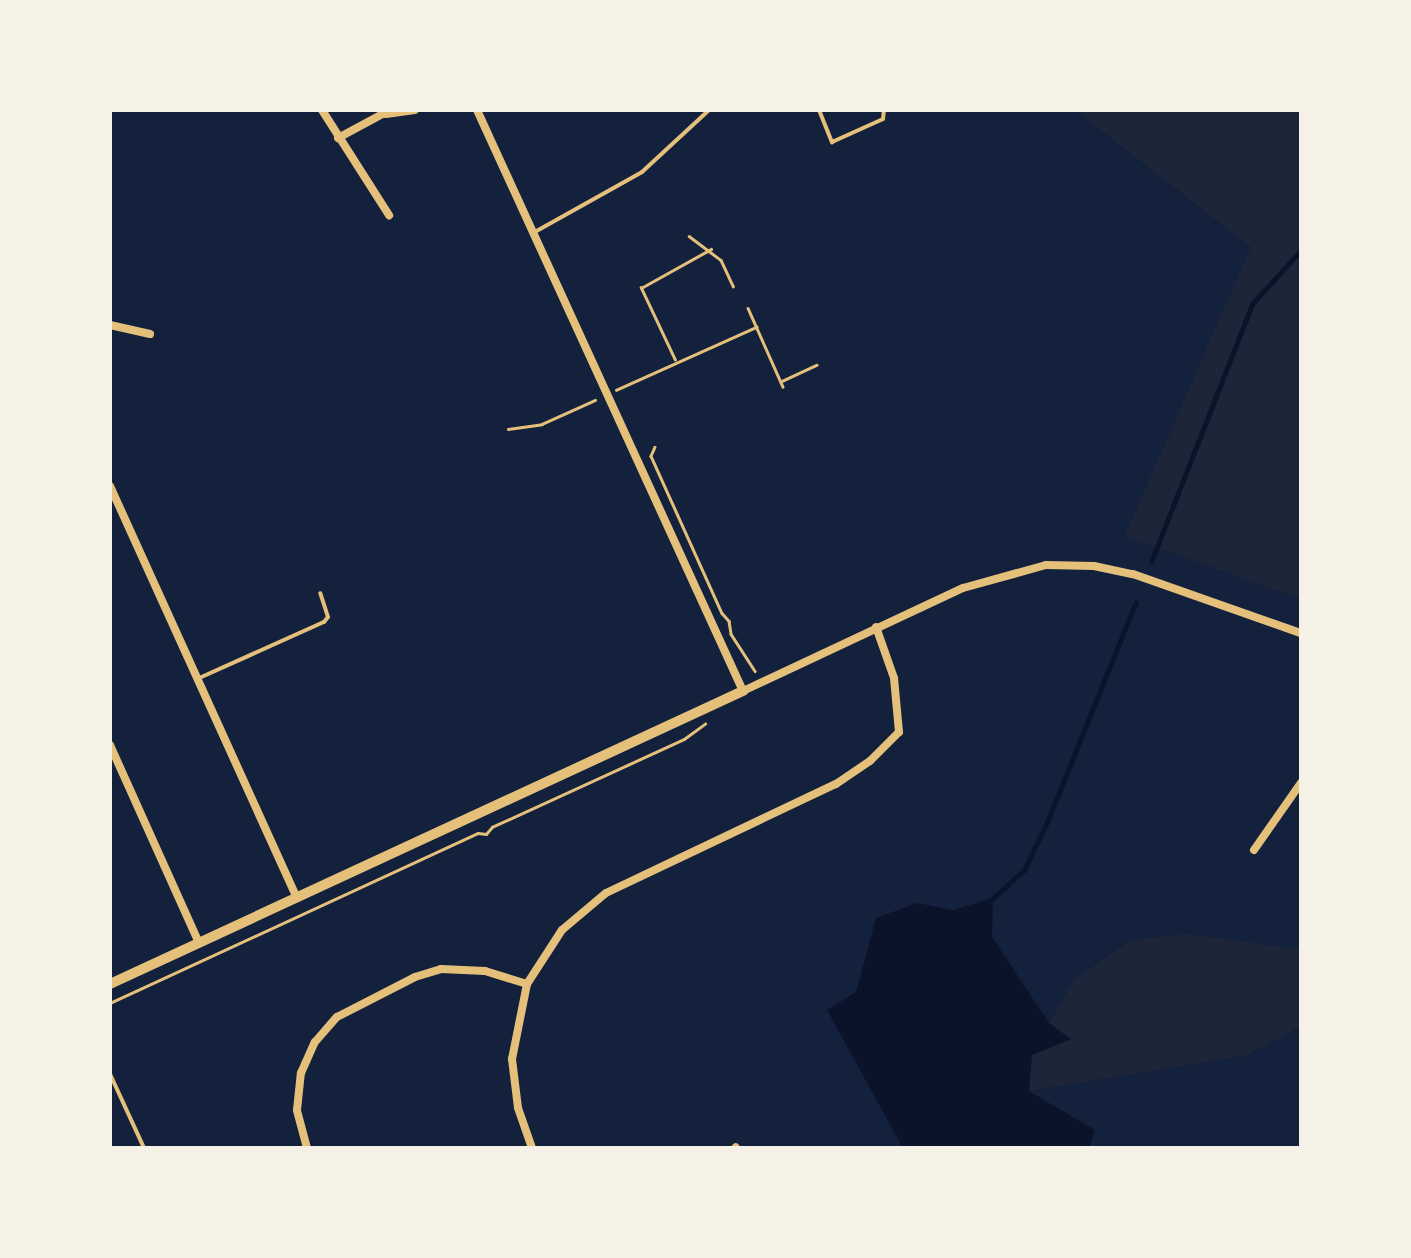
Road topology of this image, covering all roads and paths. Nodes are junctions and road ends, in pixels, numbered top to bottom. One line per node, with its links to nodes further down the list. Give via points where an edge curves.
1 (322, 110): 8 (street)
2 (415, 110): 7 (street)
3 (477, 110): 10 (street)
4 (709, 110): 10 (lane, via 642,172)
5 (819, 110): 6 (lane, via 832,142 883,119)
6 (884, 110)
7 (388, 112): 8 (street)
8 (338, 138): 9 (street)
9 (389, 215)
10 (534, 233): 22 (street)
11 (689, 236): 12 (path)
12 (710, 250): 13 (path); 16 (path, via 641,288)
13 (733, 286)
14 (659, 306): 16 (path)
15 (748, 308): 18 (path)
16 (652, 309): 20 (path)
17 (110, 326): 19 (street)
18 (756, 326): 20 (path); 21 (path, via 782,384)
19 (150, 334)
20 (676, 362): 22 (path)
21 (817, 365)
22 (606, 394): 23 (path, via 542,424); 31 (street)
23 (508, 429)
24 (655, 447): 30 (path, via 651,456 731,634)
25 (110, 486): 29 (street)
26 (320, 593): 29 (lane, via 324,622)
27 (876, 628): 28 (street, via 1004,573 1068,565 1133,574); 30 (street); 39 (street, via 894,678 899,732 852,776 606,893 562,930)
28 (1301, 633)
29 (198, 679): 36 (street)
30 (760, 682): 31 (street)
31 (742, 691): 36 (street)
32 (716, 719): 40 (path, via 486,834)
33 (110, 745): 37 (street)
34 (1301, 782): 35 (street)
35 (1254, 850)
36 (297, 898): 37 (street)
37 (199, 943): 38 (street)
38 (110, 984)
39 (527, 984): 44 (street, via 454,968 429,972 350,1008 315,1042 301,1073 297,1099); 45 (street, via 513,1076)
40 (110, 1003)
41 (110, 1074): 42 (lane)
42 (112, 1083): 43 (lane)
43 (144, 1148)
44 (307, 1148)
45 (532, 1148)

